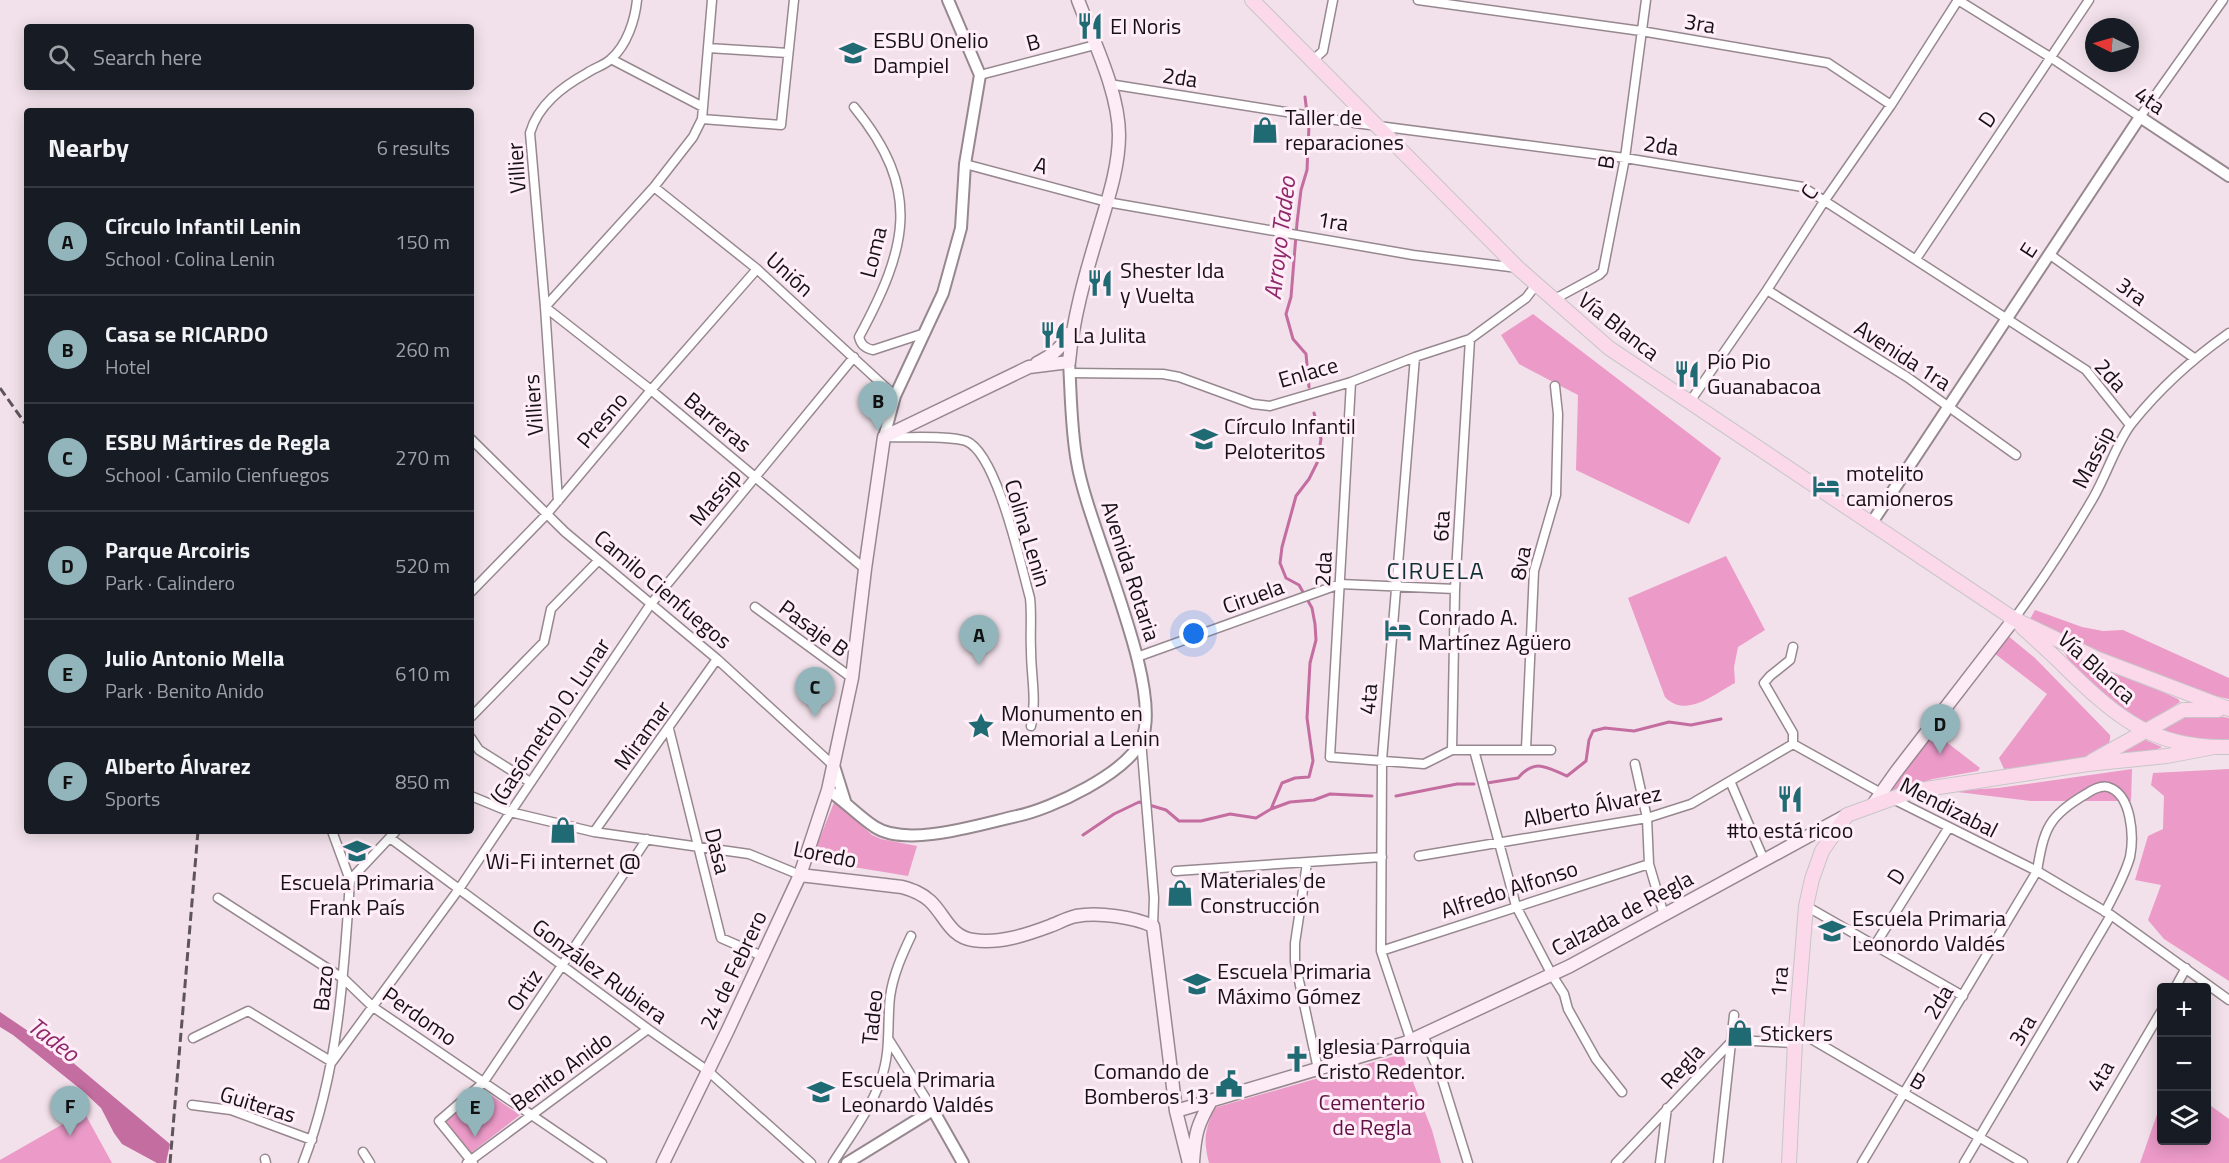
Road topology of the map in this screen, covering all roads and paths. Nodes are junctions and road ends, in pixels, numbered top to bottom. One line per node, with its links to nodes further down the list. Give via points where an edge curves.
1 (637, 0): 18 (street, Villier, via 631,30)
2 (712, 0): 15 (street)
3 (794, 0): 16 (street)
4 (948, 0): 20 (street)
5 (1078, 0): 14 (main road, Avenida Rotaria)
6 (1252, 0): 19 (main road, Vía Blanca)
7 (1333, 0): 19 (street, via 1323,51)
8 (1418, 0): 13 (street, 3ra)
9 (1646, 0): 13 (street, B)
10 (1958, 0): 17 (street, 4ta); 22 (street, C)
11 (2089, 0): 17 (street, D)
12 (2223, 0): 25 (street, E)
13 (1641, 31): 22 (street, 3ra, via 1828,63); 28 (street, B)
14 (1095, 45): 20 (street, B); 21 (main road, Avenida Rotaria)
15 (708, 48): 16 (street); 23 (street)
16 (788, 53): 26 (street, via 781,125)
17 (2050, 57): 25 (street, 4ta); 35 (street, D)
18 (611, 59): 23 (street); 41 (street, Villier, via 551,98 535,118 530,133)
19 (1312, 61): 27 (main road, Vía Blanca)
20 (980, 75): 29 (street)
21 (1109, 84): 27 (street, 2da); 33 (main road, Avenida Rotaria, via 1119,135)
22 (1891, 105): 32 (street, C)
23 (703, 107): 26 (street)
24 (855, 107): 44 (street, Loma, via 884,147 901,201 899,238 890,273 859,337 860,343 873,350)
25 (2140, 117): 30 (street, 4ta); 34 (street, E)
26 (702, 119): 31 (street, via 693,137)
27 (1376, 126): 28 (street, 2da); 37 (main road, Vía Blanca)
28 (1625, 158): 32 (street, 2da, via 1803,187); 40 (street, B, via 1603,271)
29 (965, 164): 33 (street, A); 44 (street, via 962,228 943,293)
30 (2229, 176)
31 (654, 187): 36 (street, Unión); 41 (street)
32 (1825, 200): 35 (street, 2da); 39 (street, C)
33 (1107, 202): 37 (street, 1ra, via 1299,237); 43 (main road, Avenida Rotaria)
34 (2049, 254): 42 (street, E); 49 (street, 3ra)
35 (1916, 259): 42 (street, 2da)
36 (757, 268): 47 (street, Unión); 54 (street, Presno)
37 (1518, 268): 38 (main road, Vía Blanca)
38 (1536, 285): 40 (main road, Vía Blanca); 46 (street, Enlace, via 1526,298)
39 (1767, 290): 56 (street, C); 57 (street, Avenida 1ra, via 1907,376)
40 (1552, 300): 56 (main road, Vía Blanca, via 1610,348)
41 (545, 307): 54 (street, Barreras); 63 (street, Villiers)
42 (2007, 318): 57 (street, E); 58 (street, 2da, via 2086,370)
43 (1072, 329): 50 (main road, via 1061,348); 51 (main road, Avenida Rotaria)
44 (925, 333): 55 (street)
45 (2229, 333): 49 (street, Massip)
46 (1470, 339): 48 (street, Enlace); 71 (street, 6ta)
47 (854, 357): 55 (street, Unión); 62 (street, Massip)
48 (1415, 357): 52 (street, Enlace); 69 (street, 4ta)
49 (2194, 358): 58 (street, Massip)
50 (1029, 367): 51 (main road, Enlace); 59 (main road, Enlace)
51 (1069, 368): 52 (street, Enlace, via 1163,374 1270,406); 76 (street, Avenida Rotaria, via 1077,462)
52 (1351, 382): 68 (street, 2da)
53 (1555, 386): 90 (street, 8va, via 1556,495 1534,571)
54 (651, 390): 62 (street, Barreras); 63 (street, Presno)
55 (895, 396): 59 (street)
56 (1689, 403): 65 (main road, Vía Blanca)
57 (1948, 407): 61 (street, Avenida 1ra); 65 (street, E)
58 (2130, 425): 74 (street, Massip, via 2093,499)
59 (884, 437): 67 (main road, 24 de Febrero); 82 (street, Colina Lenin, via 967,442 977,450 990,472 1001,494 1030,598 1035,687)
60 (474, 443): 64 (street, Camilo Cienfuegos)
61 (2016, 455)
62 (755, 477): 67 (street, Barreras); 72 (street, Massip)
63 (558, 501): 64 (street, Presno)
64 (546, 515): 66 (street, Camilo Cienfuegos); 70 (street, Presno)
65 (1870, 524): 74 (main road, Vía Blanca)
66 (598, 561): 72 (street, Camilo Cienfuegos); 80 (street, via 551,609 544,642)
67 (865, 570): 78 (main road, 24 de Febrero)
68 (1340, 584): 69 (street, Ciruela); 76 (street, Ciruela); 95 (street, 2da, via 1330,757)
69 (1397, 587): 71 (street, Ciruela); 95 (street, 4ta)
70 (474, 589)
71 (1455, 589): 92 (street, 6ta)
72 (650, 605): 77 (street, Camilo Cienfuegos); 100 (street, (Gasómetro) O. Lunar)
73 (755, 607): 78 (street, Pasaje B)
74 (2014, 619): 79 (main road, Vía Blanca, via 2098,659); 81 (main road, Vía Blanca); 103 (main road)
75 (1793, 647): 87 (street, via 1790,660 1764,683 1793,732)
76 (1137, 657): 85 (street, Avenida Rotaria, via 1146,720)
77 (717, 659): 83 (street, Miramar); 98 (street, Camilo Cienfuegos)
78 (852, 678): 98 (main road, 24 de Febrero)
79 (2229, 710): 84 (main road, via 2184,710)
80 (474, 714)
81 (2117, 715): 84 (main road, Vía Blanca); 91 (main road, via 2122,733)
82 (1031, 726)
83 (669, 729): 110 (street, Miramar); 115 (street, Dasa)
84 (2145, 730): 88 (main road, Vía Blanca, via 2181,744); 91 (main road)
85 (1142, 740): 105 (street, via 1109,772 1074,796 1031,813 955,830 922,836 892,833 876,828); 131 (street, Avenida Rotaria)
86 (474, 743): 100 (street, via 478,750)
87 (1793, 744): 99 (street, Alberto Álvarez); 103 (street, Mendizabal)
88 (2214, 747): 89 (main road, Vía Blanca); 97 (main road, Calzada de Regla)
89 (2229, 747)
90 (1526, 749): 93 (street); 94 (street)
91 (2113, 749): 97 (main road)
92 (1452, 750): 93 (street); 95 (street, via 1424,764)
93 (1474, 750): 114 (street)
94 (1551, 750)
95 (1383, 760): 117 (street, 4ta)
96 (1635, 764): 108 (street)
97 (2088, 764): 103 (main road, Calzada de Regla)
98 (834, 766): 102 (main road, 24 de Febrero); 105 (street)
99 (1730, 781): 108 (street, Alberto Álvarez, via 1690,804); 118 (street)
100 (530, 782): 106 (street, (Gasómetro) O. Lunar)
101 (2109, 787): 122 (street, 2da, via 2094,789 2060,811 2042,843); 129 (street, 3ra, via 2124,801 2131,831 2130,855)
102 (828, 790): 105 (street); 123 (main road, 24 de Febrero)
103 (1887, 796): 107 (main road, Calzada de Regla); 109 (street, Mendizabal)
104 (474, 797): 106 (street, Loredo)
105 (844, 801)
106 (510, 812): 110 (street, Loredo); 125 (street, (Gasómetro) O. Lunar)
107 (1846, 815): 118 (main road, Calzada de Regla); 128 (main road, 1ra, via 1822,851)
108 (1647, 818): 114 (street, Alberto Álvarez); 120 (street)
109 (1948, 827): 122 (street, Mendizabal); 133 (street, D)
110 (594, 832): 113 (street, Loredo)
111 (333, 834): 124 (street)
112 (393, 834): 124 (street); 125 (street, González Rubiera)
113 (647, 839): 115 (street, Loredo); 136 (street, Ortiz)
114 (1500, 842): 116 (street, Alberto Álvarez); 127 (street)
115 (698, 847): 123 (street, Loredo, via 749,854); 135 (street, Dasa, via 721,938)
116 (1419, 856)
117 (1382, 857): 119 (street); 134 (street, 4ta)
118 (1764, 860): 130 (main road, Calzada de Regla)
119 (1307, 863): 121 (street); 154 (street, via 1294,962)
120 (1649, 864): 127 (street, Alfredo Alfonso); 130 (street)
121 (1176, 871)
122 (2037, 871): 129 (street, Mendizabal); 141 (street, 2da)
123 (800, 875): 131 (main road, Loredo, via 917,891 937,909 947,925 970,940 998,941 1076,916 1138,920); 135 (main road, 24 de Febrero)
124 (350, 880): 139 (street, Bazo)
125 (459, 889): 136 (street, González Rubiera); 143 (street, (Gasómetro) O. Lunar)
126 (218, 898): 139 (street, Perdomo)
127 (1516, 906): 134 (street, Alfredo Alfonso); 138 (street)
128 (1806, 906): 133 (street); 148 (main road, 1ra)
129 (2108, 913): 137 (street, Mendizabal); 165 (street, 3ra)
130 (1664, 915): 138 (main road, Calzada de Regla)
131 (1154, 927): 163 (main road, Avenida Rotaria)
132 (911, 936): 150 (street, Tadeo, via 891,995)
133 (1875, 945): 141 (street)
134 (1381, 951): 152 (street, 4ta)
135 (762, 956): 155 (main road, 24 de Febrero)
136 (562, 965): 146 (street, González Rubiera); 156 (street, Ortiz)
137 (2186, 968): 140 (street); 142 (street, Mendizabal)
138 (1552, 975): 147 (main road, Calzada de Regla); 157 (street, via 1596,1059)
139 (344, 979): 143 (street, Perdomo); 153 (street, Bazo)
140 (2177, 983)
141 (1963, 996): 158 (street, 2da)
142 (2229, 1000)
143 (373, 1007): 153 (street, (Gasómetro) O. Lunar); 156 (street, Perdomo)
144 (1734, 1015): 151 (street)
145 (2157, 1018): 186 (street, 4ta)
146 (648, 1029): 155 (street, González Rubiera); 164 (street, Benito Anido)
147 (1423, 1035): 152 (main road, Calzada de Regla); 178 (street, via 1442,1079)
148 (1795, 1037): 151 (street, Regla); 158 (street, B); 182 (main road, 1ra)
149 (193, 1038): 153 (street, via 248,1011)
150 (889, 1040): 162 (street); 174 (street, Tadeo, via 874,1097)
151 (1732, 1040): 161 (street, Regla); 181 (street)
152 (1411, 1041): 154 (main road, Calzada de Regla)
153 (332, 1062): 166 (street, Bazo)
154 (1318, 1069): 159 (main road, Calzada de Regla)
155 (708, 1071): 172 (main road, 24 de Febrero); 173 (street, González Rubiera)
156 (483, 1083): 164 (street, Perdomo); 169 (street, Ortiz, via 439,1121)
157 (1622, 1092)
158 (1904, 1093): 165 (street, B); 183 (street, 2da)
159 (1211, 1101): 163 (main road, Calzada de Regla); 177 (main road, via 1194,1137)
160 (192, 1105): 166 (street, Guiteras, via 231,1110)
161 (1667, 1108): 179 (street, Regla); 180 (street)
162 (933, 1110): 175 (street); 176 (street)
163 (1176, 1111): 177 (main road, Avenida Rotaria)
164 (530, 1116): 168 (street, Perdomo); 169 (street, Benito Anido)
165 (1979, 1137): 184 (street, 3ra); 185 (street, B)
166 (312, 1140): 170 (street, Bazo)
167 (363, 1152): 171 (street)
168 (594, 1161)
169 (470, 1162)
170 (303, 1163)
171 (370, 1163)
172 (663, 1163)
173 (811, 1163)
174 (833, 1163)
175 (847, 1163)
176 (963, 1163)
177 (1191, 1163)
178 (1467, 1163)
179 (1616, 1163)
180 (1660, 1163)
181 (1718, 1163)
182 (1789, 1163)
183 (1862, 1163)
184 (1964, 1163)
185 (2023, 1163)
186 (2072, 1163)

